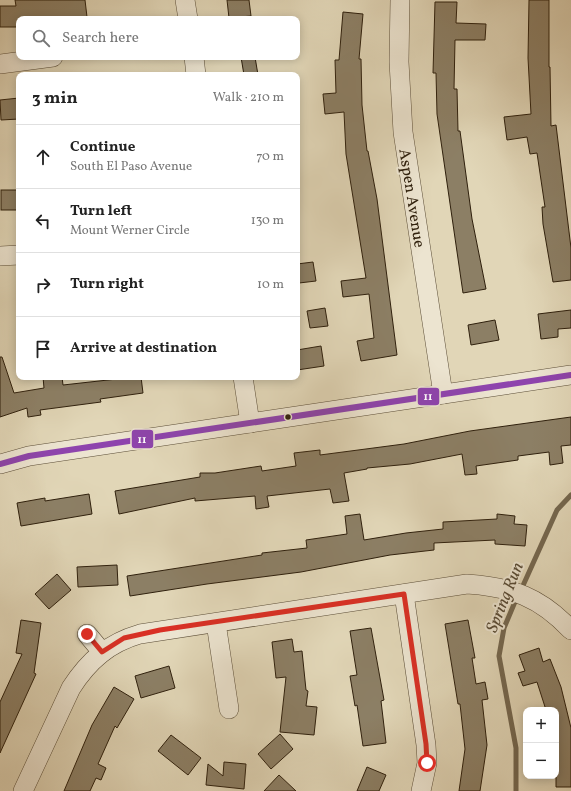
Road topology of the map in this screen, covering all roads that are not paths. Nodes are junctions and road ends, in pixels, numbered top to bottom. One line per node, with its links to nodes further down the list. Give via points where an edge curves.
1 (185, 0): 3 (street)
2 (400, 0): 12 (street, Aspen Avenue, via 399,62 403,132)
3 (188, 16)
4 (30, 60): 6 (street)
5 (194, 60): 7 (street)
6 (0, 64)
7 (196, 72)
8 (16, 255): 9 (street)
9 (0, 256)
10 (571, 375): 12 (street)
11 (243, 380): 13 (street)
12 (443, 394): 13 (street)
13 (250, 423): 14 (street, via 28,456)
14 (0, 464)
15 (404, 594): 16 (street); 17 (street, via 467,584 510,589 530,598 561,619); 22 (street, via 426,744 427,763)
16 (216, 623): 19 (street, via 124,638); 20 (street)
17 (571, 630)
18 (87, 634): 19 (street)
19 (102, 652): 21 (street, via 81,673 71,688)
20 (229, 709)
21 (23, 791)
22 (421, 791)

